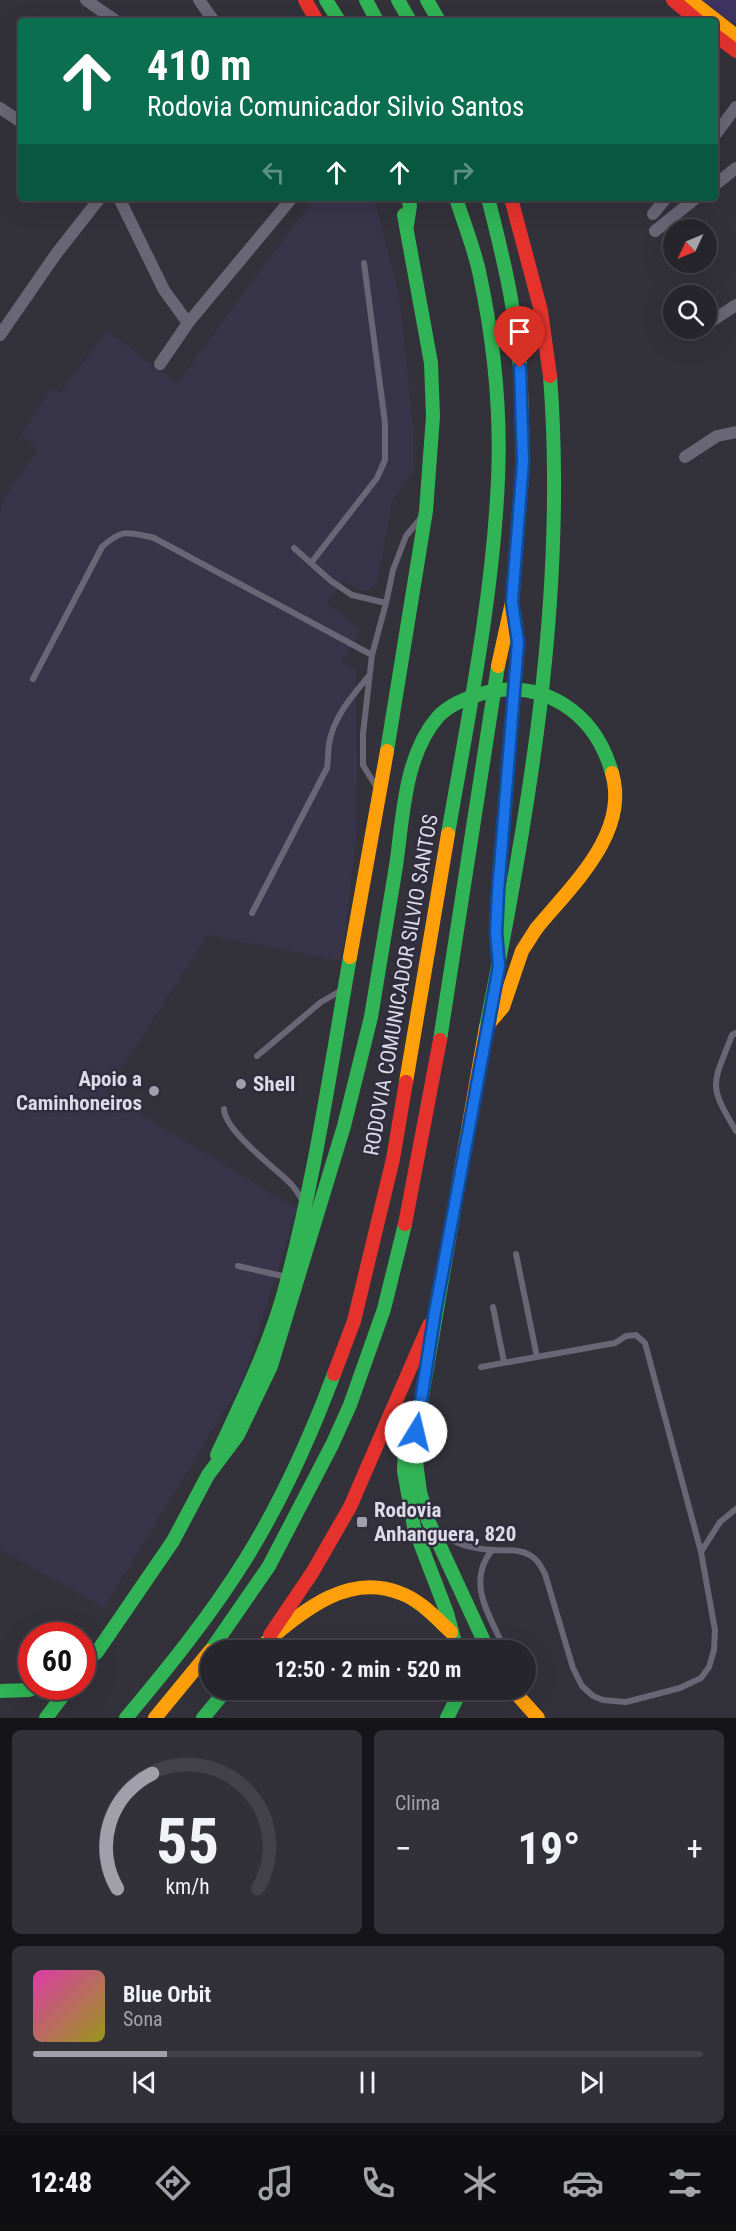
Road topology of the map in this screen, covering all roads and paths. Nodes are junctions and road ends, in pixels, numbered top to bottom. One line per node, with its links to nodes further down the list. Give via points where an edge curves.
1 (86, 0): 10 (street)
2 (199, 0): 11 (street)
3 (305, 0): 12 (main road)
4 (326, 0): 13 (main road)
5 (366, 0): 14 (main road)
6 (398, 0): 15 (main road)
7 (428, 0): 16 (main road)
8 (673, 0): 17 (main road)
9 (690, 0): 18 (main road)
10 (112, 18)
11 (212, 18)
12 (315, 18)
13 (337, 18)
14 (375, 18)
15 (408, 18)
16 (438, 18)
17 (694, 18)
18 (713, 18)
19 (718, 22): 20 (main road)
20 (736, 36)
21 (718, 38): 22 (main road)
22 (736, 51)
23 (0, 108): 25 (street)
24 (736, 108): 26 (street)
25 (18, 120)
26 (718, 131)
27 (736, 168): 28 (street)
28 (718, 182)
29 (98, 201): 46 (street)
30 (120, 201): 45 (street, via 164,290)
31 (290, 201): 45 (street)
32 (399, 201): 40 (main road)
33 (409, 201): 40 (main road)
34 (457, 201): 100 (main road, RODOVIA COMUNICADOR SILVIO SANTOS, via 480,274 492,348 498,478 486,607 393,1159 354,1321 290,1478 245,1560 166,1671)
35 (489, 201): 53 (main road, via 507,272 520,368 523,462)
36 (512, 201): 60 (main road, via 547,346 554,417 554,505 539,716)
37 (664, 201): 39 (street)
38 (692, 201): 41 (street)
39 (653, 214)
40 (408, 225): 50 (main road, via 431,363 433,416)
41 (656, 231)
42 (364, 263): 52 (lane, via 385,423 385,460 377,478)
43 (736, 305): 44 (street)
44 (717, 317)
45 (188, 323): 47 (street)
46 (0, 335)
47 (160, 364)
48 (736, 432): 49 (street, via 717,436)
49 (686, 457)
50 (426, 511): 54 (lane, via 406,536); 58 (main road)
51 (294, 548): 52 (lane)
52 (311, 563): 54 (lane, via 352,595)
53 (512, 602): 60 (main road, via 518,642 498,892); 83 (main road, via 502,642 432,1090 402,1242 384,1309 332,1445 269,1566)
54 (386, 603): 55 (lane)
55 (372, 655): 56 (lane); 57 (lane, via 154,538 129,532 115,535 102,547)
56 (369, 676): 58 (lane, via 363,765); 59 (lane, via 334,726 327,768)
57 (33, 679)
58 (380, 792): 61 (main road)
59 (252, 913)
60 (499, 966): 62 (main road)
61 (345, 988): 64 (lane, via 321,1002); 67 (main road)
62 (486, 1027): 72 (main road); 77 (main road, bridge, via 503,1007 522,951 589,864 608,831 615,788 602,741 581,716 559,700 516,688 484,691 454,704 437,718 423,739 410,778 371,1017 344,1126 271,1366 238,1434)
63 (736, 1033): 66 (lane, via 715,1081 720,1105)
64 (257, 1056)
65 (224, 1109): 67 (lane, via 234,1129 292,1184)
66 (736, 1131)
67 (306, 1206): 70 (main road)
68 (516, 1254): 73 (lane)
69 (238, 1266): 70 (lane)
70 (288, 1277): 77 (main road, via 252,1380)
71 (493, 1307): 74 (lane)
72 (435, 1312): 75 (main road); 84 (main road, via 350,1507 312,1573)
73 (537, 1357): 74 (lane); 81 (lane, via 615,1343 626,1336 636,1335 645,1343)
74 (504, 1362): 76 (lane)
75 (427, 1366): 79 (main road, via 416,1432 416,1462); 82 (main road, via 410,1421 404,1471 414,1527)
76 (481, 1367)
77 (208, 1475): 89 (main road, via 173,1541)
78 (736, 1509): 81 (lane, via 720,1522)
79 (428, 1520): 80 (lane, via 458,1543); 87 (main road)
80 (492, 1550): 81 (lane, via 513,1550 539,1562 582,1686 603,1700 626,1702 680,1688 701,1678 709,1667 715,1630); 88 (lane, via 484,1560 479,1579 486,1608)
81 (701, 1552)
82 (453, 1633): 85 (main road, via 409,1597 372,1586 352,1587 321,1599); 86 (main road)
83 (218, 1640)
84 (266, 1640)
85 (270, 1640)
86 (455, 1640)
87 (483, 1640)
88 (500, 1640)
89 (97, 1652)
90 (200, 1663): 101 (main road)
91 (18, 1690): 92 (main road)
92 (0, 1691)
93 (60, 1700): 99 (main road)
94 (217, 1700): 102 (main road)
95 (456, 1700): 103 (main road)
96 (522, 1700): 98 (main road)
97 (528, 1700): 98 (lane)
98 (537, 1717)
99 (46, 1718)
100 (126, 1718)
101 (155, 1718)
102 (203, 1718)
103 (447, 1718)

